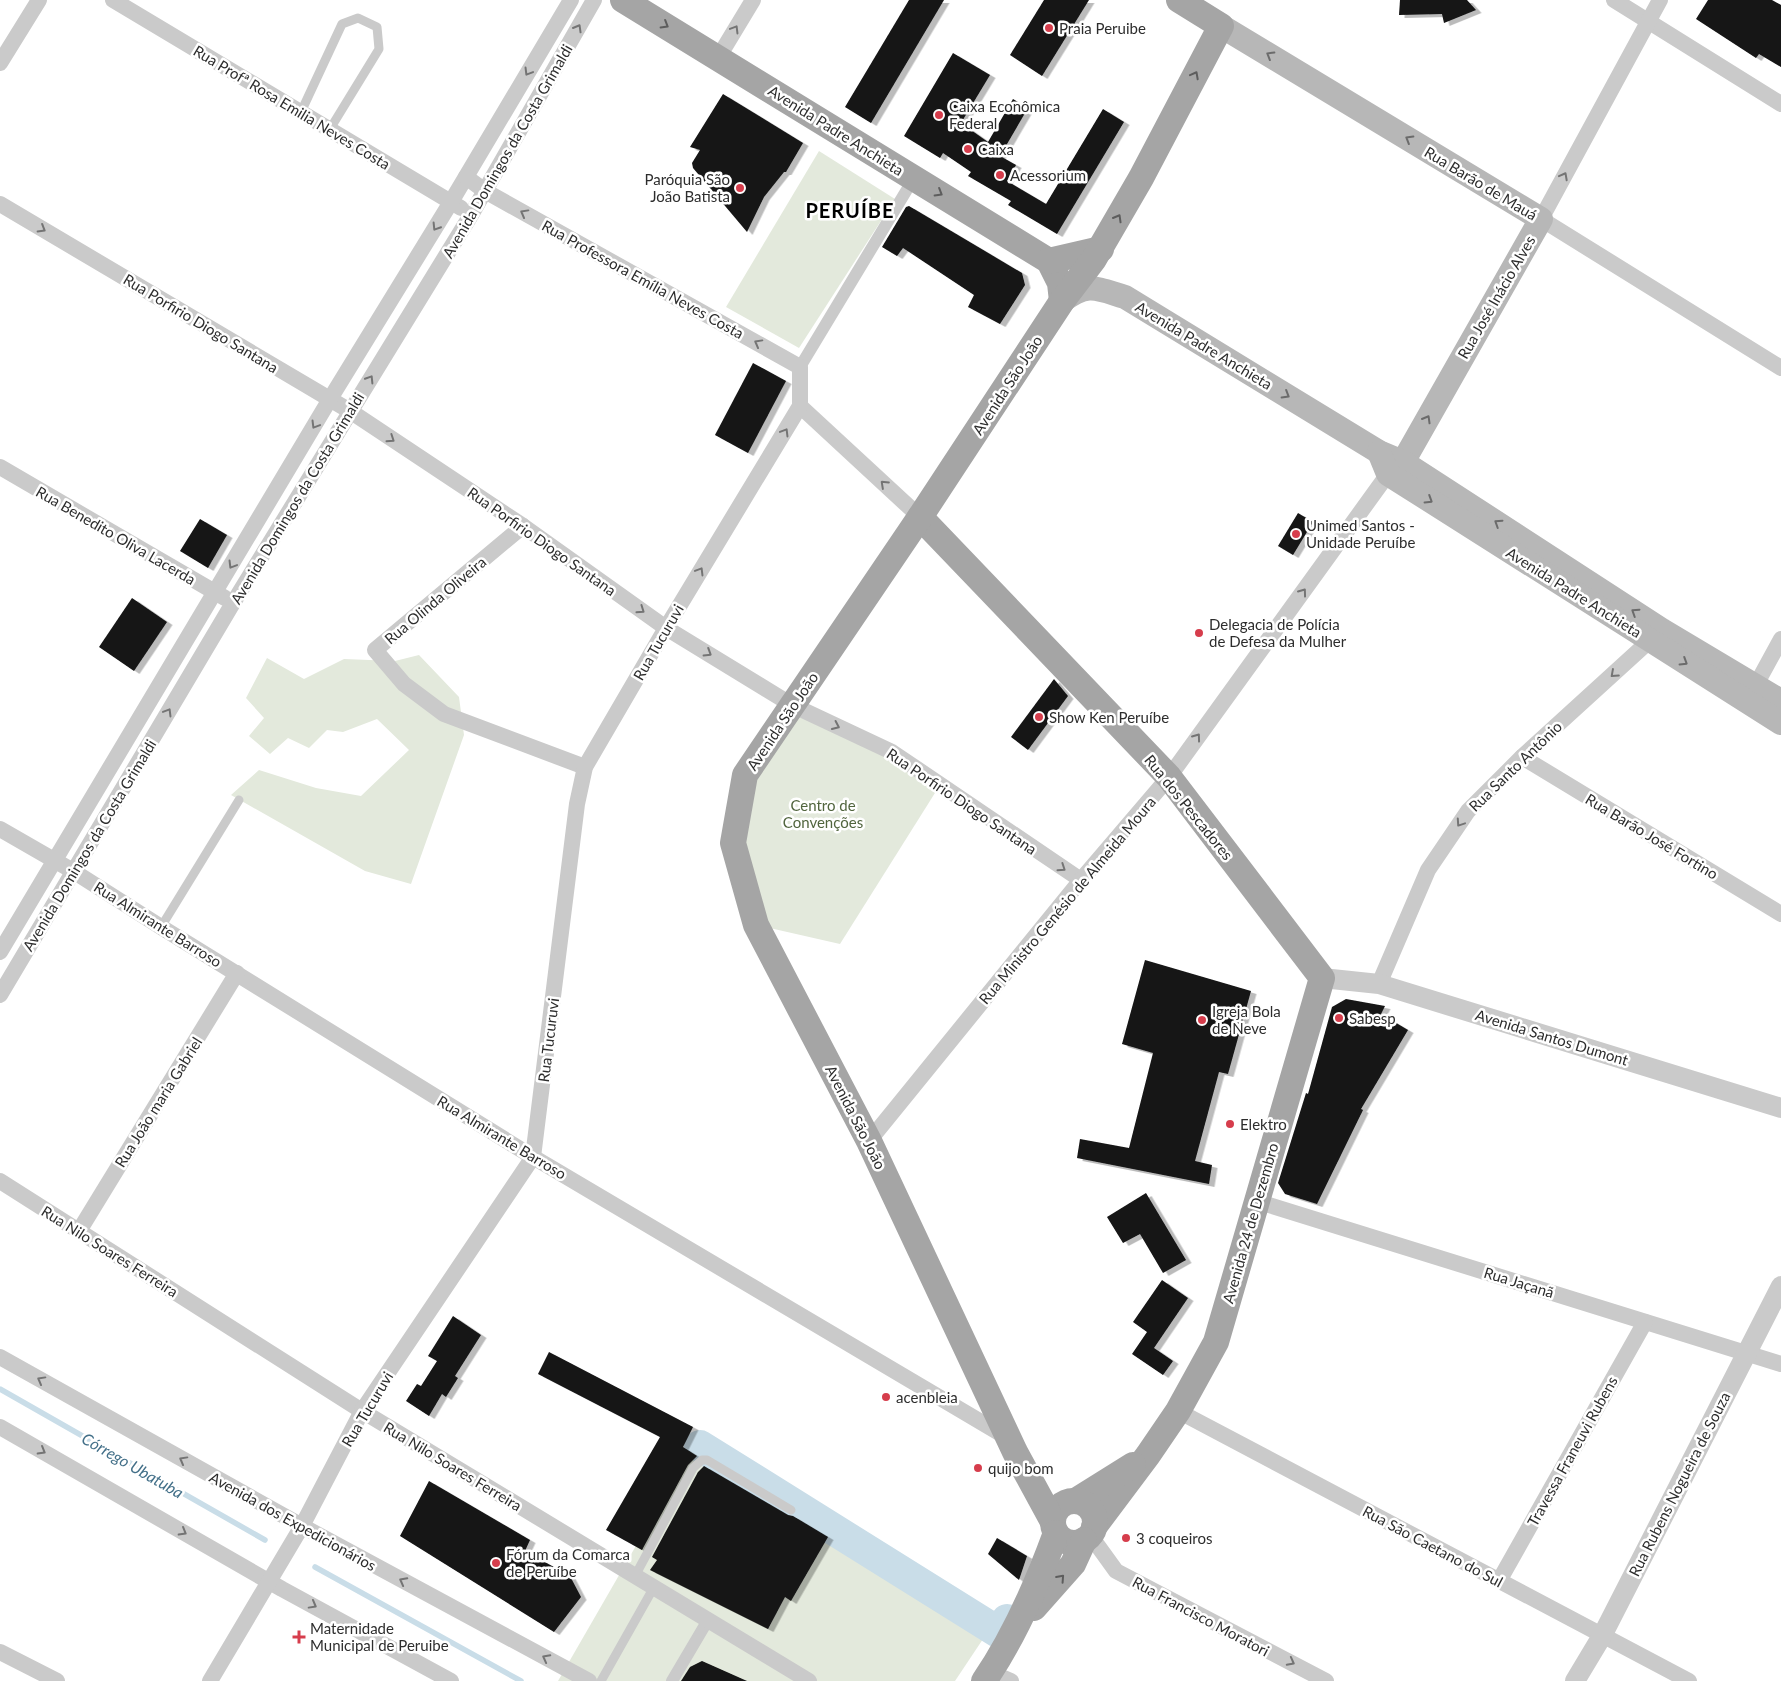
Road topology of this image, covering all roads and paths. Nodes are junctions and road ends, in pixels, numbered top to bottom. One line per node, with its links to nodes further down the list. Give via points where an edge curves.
1 (39, 0): 13 (street)
2 (113, 0): 15 (street, Rua Profª Rosa Emilia Neves Costa)
3 (571, 0): 17 (street, Avenida Domingos da Costa Grimaldi, one-way to 17)
4 (594, 0): 19 (street, Avenida Domingos da Costa Grimaldi, one-way to 4)
5 (623, 0): 12 (main road, Avenida Padre Anchieta, one-way to 12)
6 (753, 0): 12 (street, one-way to 6)
7 (1179, 0): 11 (main road, Rua Barão de Mauá)
8 (1614, 0): 10 (street)
9 (1660, 0): 10 (street, Rua José Inácio Alves)
10 (1648, 21): 14 (street); 23 (street, Rua José Inácio Alves, one-way to 10)
11 (1221, 26): 23 (main road, Rua Barão de Mauá, one-way to 11); 24 (main road, Avenida São João, one-way to 11)
12 (718, 58): 18 (main road, Avenida Padre Anchieta)
13 (0, 64)
14 (1781, 104)
15 (301, 112): 16 (street, Rua Profª Rosa Emilia Neves Costa); 16 (lane, via 342,24 358,18 376,27 379,49)
16 (330, 129): 20 (street, Rua Profª Rosa Emilia Neves Costa)
17 (466, 177): 19 (street, Rua Professora Emília Neves Costa); 20 (street, Avenida Domingos da Costa Grimaldi)
18 (914, 178): 25 (main road, Avenida Padre Anchieta, one-way to 25); 27 (street)
19 (485, 191): 22 (street, Avenida Domingos da Costa Grimaldi); 27 (street, Rua Professora Emília Neves Costa, one-way to 19)
20 (451, 202): 22 (street, Rua Profª Rosa Emilia Neves Costa); 29 (street, Avenida Domingos da Costa Grimaldi, one-way to 29)
21 (0, 204): 29 (street, Rua Porfirio Diogo Santana, one-way to 29)
22 (471, 214): 31 (street, Avenida Domingos da Costa Grimaldi, one-way to 22)
23 (1541, 219): 28 (street, Rua Barão de Mauá); 33 (main road, Rua José Inácio Alves, one-way to 23)
24 (1101, 249): 25 (main road); 26 (main road, Avenida São João)
25 (1049, 260): 26 (main road, via 1060,283)
26 (1062, 301): 33 (main road, Avenida Padre Anchieta, one-way to 33, via 1093,287 1125,297 1378,452); 34 (main road, Avenida São João)
27 (800, 367): 30 (street)
28 (1781, 368)
29 (330, 399): 31 (street, Rua Porfirio Diogo Santana); 36 (street, Avenida Domingos da Costa Grimaldi, one-way to 36)
30 (800, 406): 34 (street, one-way to 30); 38 (street, Rua Tucuruvi, one-way to 30)
31 (350, 411): 35 (street, Rua Porfirio Diogo Santana, one-way to 35); 37 (street, Avenida Domingos da Costa Grimaldi)
32 (0, 467): 36 (street, Rua Benedito Oliva Lacerda)
33 (1395, 468): 39 (main road, Avenida Padre Anchieta); 47 (street, Rua Ministro Genésio de Almeida Moura, one-way to 33)
34 (920, 517): 43 (main road, Avenida São João); 47 (main road, Rua dos Pescadores)
35 (523, 526): 38 (street, Rua Porfirio Diogo Santana, one-way to 38); 46 (street, Rua Olinda Oliveira, via 374,650 404,684 444,714)
36 (215, 593): 37 (street, Rua Benedito Oliva Lacerda); 50 (street, Avenida Domingos da Costa Grimaldi)
37 (233, 603): 51 (street, Avenida Domingos da Costa Grimaldi, one-way to 37)
38 (666, 628): 43 (street, Rua Porfirio Diogo Santana, one-way to 43); 46 (street, Rua Tucuruvi)
39 (1656, 635): 41 (main road, Avenida Padre Anchieta); 45 (street, Rua Santo Antônio, one-way to 45)
40 (1781, 639): 41 (street)
41 (1751, 694): 42 (main road, Avenida Padre Anchieta); 44 (main road, Avenida Padre Anchieta)
42 (1781, 700)
43 (792, 705): 52 (street, Rua Porfirio Diogo Santana, one-way to 52, via 892,752); 61 (main road, Avenida São João, via 745,775 733,843 756,925)
44 (1781, 722)
45 (1522, 757): 53 (street, Rua Barão José Fortino); 58 (street, Rua Santo Antônio, one-way to 58, via 1468,811 1428,870)
46 (585, 767): 62 (street, Rua Tucuruvi, via 577,804)
47 (1169, 777): 52 (street, Rua Ministro Genésio de Almeida Moura); 57 (main road, Rua dos Pescadores)
48 (239, 800): 54 (lane)
49 (0, 829): 50 (street, Rua Almirante Barroso)
50 (54, 861): 51 (street, Rua Almirante Barroso); 55 (street, Avenida Domingos da Costa Grimaldi)
51 (74, 871): 54 (street, Rua Almirante Barroso); 59 (street, Avenida Domingos da Costa Grimaldi)
52 (1081, 880): 61 (street, Rua Ministro Genésio de Almeida Moura)
53 (1781, 914)
54 (161, 927): 56 (street, Rua Almirante Barroso)
55 (0, 952)
56 (237, 973): 62 (street, Rua Almirante Barroso); 65 (street, Rua João maria Gabriel)
57 (1322, 978): 58 (street, Avenida Santos Dumont); 64 (main road, Avenida 24 de Dezembro)
58 (1379, 984): 60 (street, Avenida Santos Dumont)
59 (0, 995)
60 (1781, 1108)
61 (870, 1142): 74 (main road, Avenida São João)
62 (533, 1157): 72 (street, Rua Tucuruvi); 74 (street, Rua Almirante Barroso)
63 (0, 1181): 65 (street, Rua Nilo Soares Ferreira)
64 (1256, 1201): 67 (street, Rua Jaçanã); 71 (main road, Avenida 24 de Dezembro, via 1216,1342)
65 (79, 1231): 72 (street, Rua Nilo Soares Ferreira)
66 (1781, 1286): 68 (street, Rua Rubens Nogueira de Souza)
67 (1645, 1322): 68 (street, Rua Jaçanã); 82 (street, Travessa Franeuvi Rubens)
68 (1746, 1353): 70 (street, Rua Jaçanã); 87 (street, Rua Rubens Nogueira de Souza)
69 (0, 1357): 78 (street, Avenida dos Expedicionários, one-way to 69)
70 (1781, 1364)
71 (1178, 1411): 75 (main road, Avenida 24 de Dezembro); 82 (street, Rua São Caetano do Sul)
72 (362, 1412): 78 (street, Rua Tucuruvi); 81 (street, Rua Nilo Soares Ferreira)
73 (0, 1427): 83 (street, one-way to 83)
74 (1011, 1445): 76 (main road); 79 (main road, Avenida São João)
75 (1148, 1455): 76 (main road, Avenida 24 de Dezembro); 80 (main road, Avenida 24 de Dezembro)
76 (1074, 1501): 79 (main road, via 1058,1507); 80 (main road, via 1089,1507 1095,1520)
77 (791, 1510): 81 (lane, via 702,1460 693,1468)
78 (302, 1526): 83 (street, Rua Tucuruvi); 93 (street, Avenida dos Expedicionários, one-way to 78)
79 (1054, 1527): 80 (main road, via 1060,1538 1072,1543); 86 (main road, Avenida 24 de Dezembro, via 1041,1572)
80 (1089, 1534): 86 (main road, Avenida 24 de Dezembro, one-way to 80, via 1073,1564); 97 (street, Rua Francisco Moratori, one-way to 97, via 1116,1571)
81 (635, 1576): 84 (street, Rua Nilo Soares Ferreira)
82 (1499, 1581): 87 (street, Rua São Caetano do Sul)
83 (270, 1582): 91 (street, Rua Tucuruvi); 92 (street, one-way to 92)
84 (654, 1587): 85 (street, Rua Nilo Soares Ferreira); 94 (lane)
85 (708, 1620): 95 (street); 96 (street, Rua Nilo Soares Ferreira)
86 (1016, 1627): 89 (main road, Avenida 24 de Dezembro)
87 (1602, 1636): 98 (street, Rua Rubens Nogueira de Souza); 99 (street, Rua São Caetano do Sul)
88 (0, 1652): 90 (street)
89 (995, 1678)
90 (57, 1681)
91 (210, 1681)
92 (451, 1681)
93 (588, 1681)
94 (601, 1681)
95 (672, 1681)
96 (809, 1681)
97 (1326, 1681)
98 (1575, 1681)
99 (1689, 1681)

